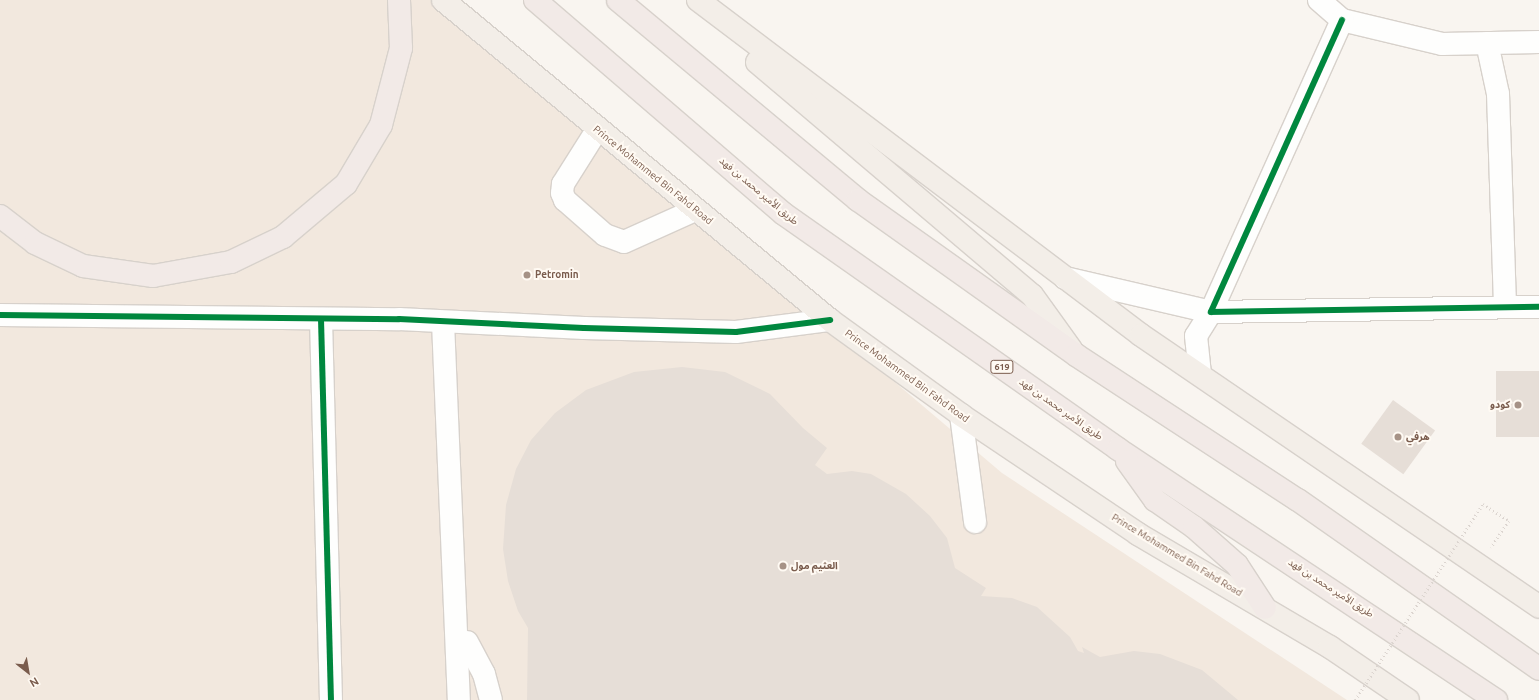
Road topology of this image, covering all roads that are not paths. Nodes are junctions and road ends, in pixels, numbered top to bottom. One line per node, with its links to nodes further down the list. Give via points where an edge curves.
1 (399, 0): 13 (highway, via 401,48 381,125 346,184 283,237 231,262 153,276 83,266 35,243)
2 (443, 0): 11 (main road, Prince Mohammed Bin Fahd Road)
3 (535, 0): 25 (highway, طريق الأمير محمد بن فهد / 619, via 784,214)
4 (618, 0): 22 (highway, via 858,200)
5 (688, 0): 22 (main road, via 822,118 1032,295)
6 (698, 0): 14 (main road)
7 (1319, 0): 8 (street)
8 (1342, 20): 10 (street, via 1442,44); 17 (street)
9 (1539, 42): 10 (street)
10 (1487, 43): 15 (street, via 1498,94)
11 (597, 130): 12 (main road, Prince Mohammed Bin Fahd Road); 12 (street, via 563,184 562,193 565,200 605,236 624,242)
12 (696, 210): 20 (main road, Prince Mohammed Bin Fahd Road)
13 (0, 216)
14 (1065, 278): 17 (street); 23 (main road)
15 (1505, 307): 16 (street); 17 (street)
16 (1539, 307)
17 (1211, 312): 23 (street, via 1196,336)
18 (0, 315): 19 (street)
19 (322, 319): 21 (street); 31 (street)
20 (830, 320): 21 (street, via 736,332); 24 (main road, Prince Mohammed Bin Fahd Road)
21 (443, 322): 32 (street)
22 (1076, 355): 30 (highway, via 1298,500)
23 (1200, 375): 27 (main road)
24 (960, 415): 26 (street); 28 (main road, Prince Mohammed Bin Fahd Road, via 1138,534)
25 (1118, 449): 28 (highway, via 1155,500 1194,527 1237,565); 35 (highway, طريق الأمير محمد بن فهد / 619)
26 (975, 522)
27 (1539, 607)
28 (1265, 608): 34 (main road, Prince Mohammed Bin Fahd Road, via 1330,647)
29 (467, 642): 33 (street, via 484,674)
30 (1539, 669)
31 (331, 700)
32 (459, 700)
33 (491, 700)
34 (1408, 700)
35 (1496, 700)

